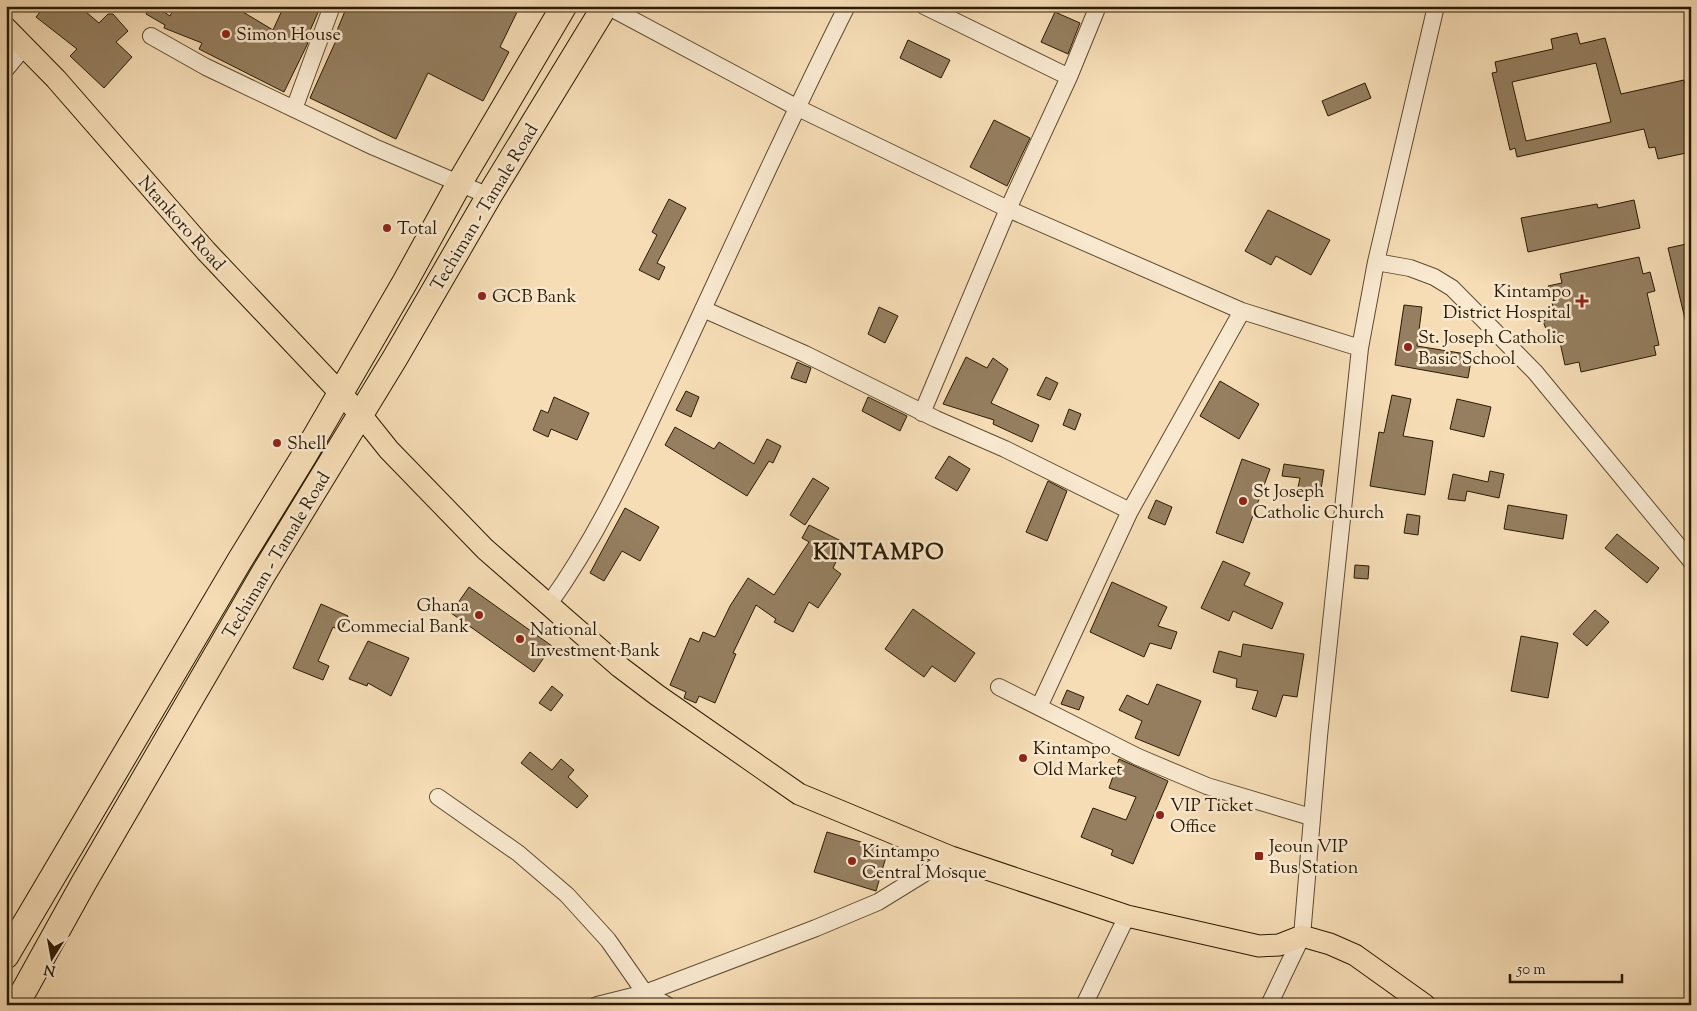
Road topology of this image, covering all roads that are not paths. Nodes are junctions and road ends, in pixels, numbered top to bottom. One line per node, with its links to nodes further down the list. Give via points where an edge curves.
1 (332, 6): 16 (street)
2 (564, 6): 13 (highway, Techiman - Tamale Road)
3 (606, 6): 14 (street); 15 (highway, Techiman - Tamale Road)
4 (847, 6): 14 (street)
5 (924, 6): 12 (street)
6 (1098, 6): 12 (street)
7 (1436, 6): 20 (street)
8 (6, 28): 10 (main road, Ntankoro Road)
9 (150, 36): 16 (street)
10 (25, 46): 11 (street); 24 (main road, Ntankoro Road, via 206,251)
11 (6, 69)
12 (1069, 77): 19 (street)
13 (512, 95): 15 (highway); 17 (highway, Techiman - Tamale Road)
14 (796, 107): 19 (street); 21 (street)
15 (542, 108): 18 (highway, Techiman - Tamale Road)
16 (294, 109): 17 (street, via 374,147)
17 (460, 182): 18 (street); 24 (highway, Techiman - Tamale Road, via 406,282)
18 (489, 196): 26 (highway, Techiman - Tamale Road)
19 (1008, 209): 22 (street); 25 (street)
20 (1376, 262): 23 (street); 28 (street, via 1434,276 1452,288 1535,372)
21 (703, 309): 25 (street, via 805,354); 29 (street, via 614,499 577,565)
22 (1242, 311): 23 (street); 27 (street)
23 (1360, 348): 33 (street)
24 (339, 394): 26 (main road, Ntankoro Road); 37 (highway, Techiman - Tamale Road)
25 (922, 412): 27 (street, via 1006,449)
26 (361, 415): 29 (main road, Ntankoro Road, via 389,450 485,548); 39 (highway, Techiman - Tamale Road, via 248,601)
27 (1130, 511): 31 (street)
28 (1691, 561)
29 (548, 604): 34 (main road, Ntankoro Road, via 620,667 799,794)
30 (1000, 687): 31 (street)
31 (1039, 707): 33 (street, via 1138,758 1207,786)
32 (438, 797): 40 (street, via 518,852 567,896 608,940)
33 (1311, 817): 36 (street)
34 (951, 857): 35 (main road, Ntankoro Road); 40 (street, via 878,902)
35 (1127, 916): 36 (main road, Ntankoro Road, via 1259,946 1279,945); 44 (street)
36 (1302, 936): 45 (street); 46 (main road, via 1355,955)
37 (6, 956)
38 (6, 967): 39 (highway)
39 (30, 981): 41 (highway, Techiman - Tamale Road)
40 (645, 993): 42 (street); 43 (street)
41 (16, 1005)
42 (597, 1005)
43 (667, 1005)
44 (1084, 1005)
45 (1269, 1005)
46 (1424, 1005)

